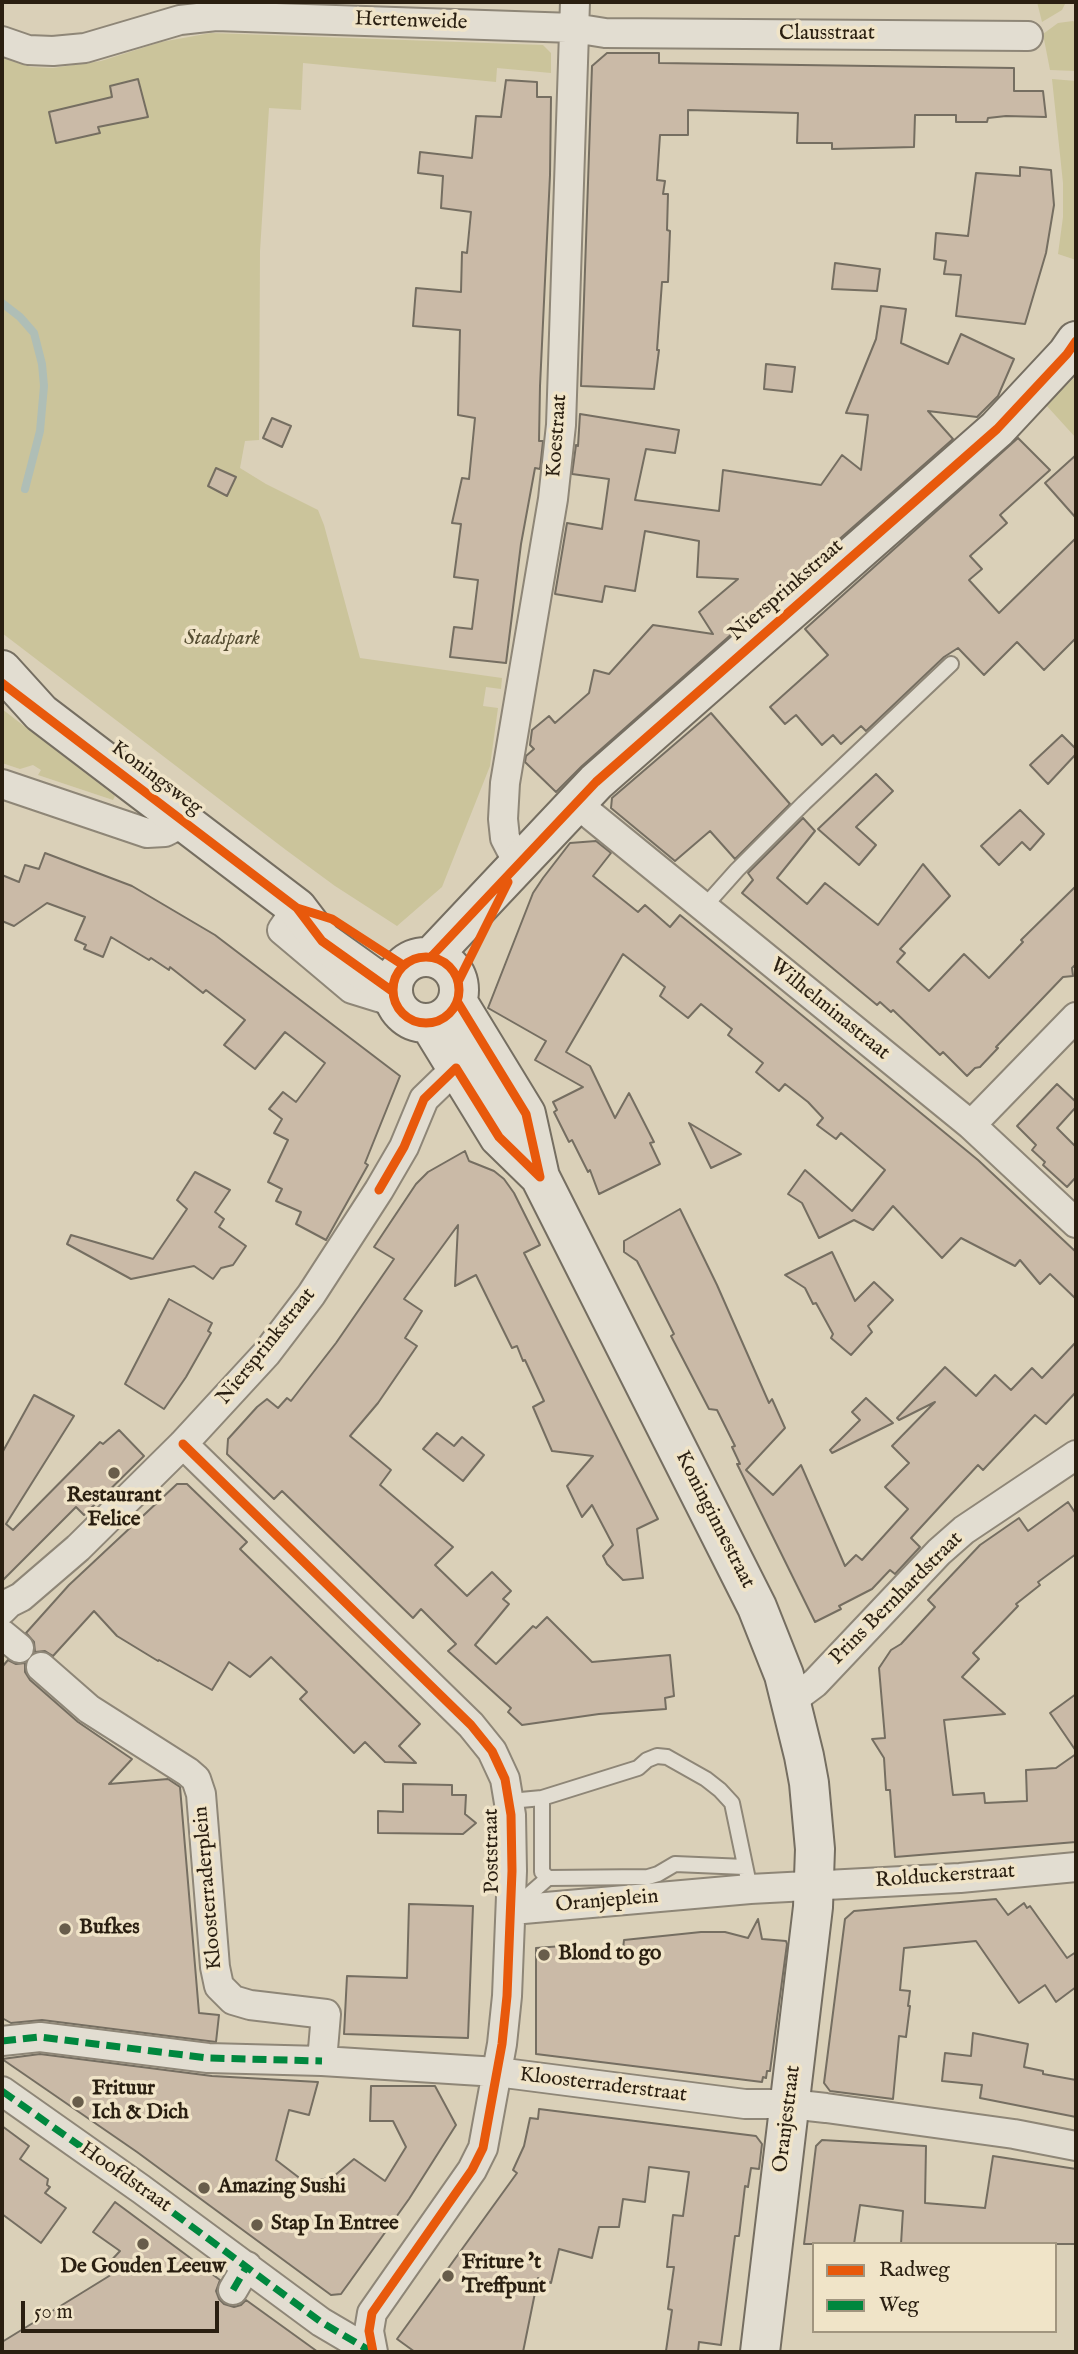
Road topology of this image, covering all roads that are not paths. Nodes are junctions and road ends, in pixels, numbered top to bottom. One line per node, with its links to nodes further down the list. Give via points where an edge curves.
1 (574, 15): 2 (street, Clausstraat, via 605,33); 3 (street, Hertenweide, via 216,16 180,20 85,48 28,50); 12 (street, Koestraat, via 561,425 504,795 505,838)
2 (1028, 36)
3 (2, 41)
4 (1076, 341): 10 (main road, Niersprinkstraat, via 997,429)
5 (2, 658): 8 (main road, Koningsweg, via 12,665)
6 (951, 664): 13 (lane, via 804,803)
7 (2, 670): 8 (main road, Koningsweg)
8 (41, 713): 11 (main road, Koningsweg)
9 (2, 784): 11 (street, Koningsweg, via 147,833 165,832)
10 (576, 803): 12 (main road, Niersprinkstraat); 13 (street, Wilhelminastraat)
11 (185, 822): 14 (main road, Koningsweg, via 297,908 322,941)
12 (518, 863): 14 (main road, Niersprinkstraat); 15 (main road, Niersprinkstraat)
13 (704, 907): 18 (street, Wilhelminastraat)
14 (405, 979): 15 (main road, Koninginnestraat, via 448,965); 15 (main road, via 400,1012 408,1018 418,1023)
15 (448, 1002): 17 (main road, Koninginnestraat)
16 (1076, 1017): 18 (street)
17 (471, 1059): 20 (street, Niersprinkstraat, via 424,1098 404,1147 379,1190 303,1305 266,1354); 24 (main road, Koninginnestraat, via 499,1137 540,1177 746,1582)
18 (971, 1125): 19 (street, Wilhelminastraat)
19 (1076, 1223)
20 (183, 1444): 22 (street, Niersprinkstraat, via 78,1548 21,1597); 26 (street, Poststraat, via 471,1725 497,1759)
21 (1076, 1455): 24 (street, Prins Bernhardstraat, via 939,1552 815,1683)
22 (4, 1605)
23 (41, 1667): 33 (street, Kloosterraderplein, via 89,1710 196,1779 219,1986 233,2000 250,2005 326,2014)
24 (791, 1701): 30 (main road, Koninginnestraat, via 809,1783)
25 (542, 1798): 26 (lane); 28 (lane, Oranjeplein, via 542,1872); 29 (lane, via 638,1768 657,1756 667,1757 706,1779 732,1803)
26 (510, 1801): 31 (street, Poststraat)
27 (1073, 1867): 30 (street, Rolduckerstraat)
28 (548, 1878): 29 (lane, Oranjeplein, via 648,1877 675,1864); 31 (lane, Oranjeplein)
29 (748, 1878): 30 (street, Oranjeplein); 31 (street, Oranjeplein)
30 (814, 1886): 36 (main road, Oranjestraat)
31 (512, 1910): 34 (street, Poststraat)
32 (2, 2041): 33 (street, Kloosterraderstraat, via 40,2037 208,2058)
33 (322, 2061): 34 (street, Kloosterraderstraat)
34 (497, 2072): 36 (street, Kloosterraderstraat, via 745,2104); 40 (street, Poststraat, via 478,2160 372,2313)
35 (2, 2091): 38 (street, Hoofdstraat)
36 (790, 2104): 37 (street, Kloosterraderstraat); 41 (main road, Oranjestraat)
37 (1076, 2146)
38 (247, 2266): 39 (street); 40 (street, Hoofdstraat, via 321,2322)
39 (233, 2290)
40 (373, 2352)
41 (760, 2352)

